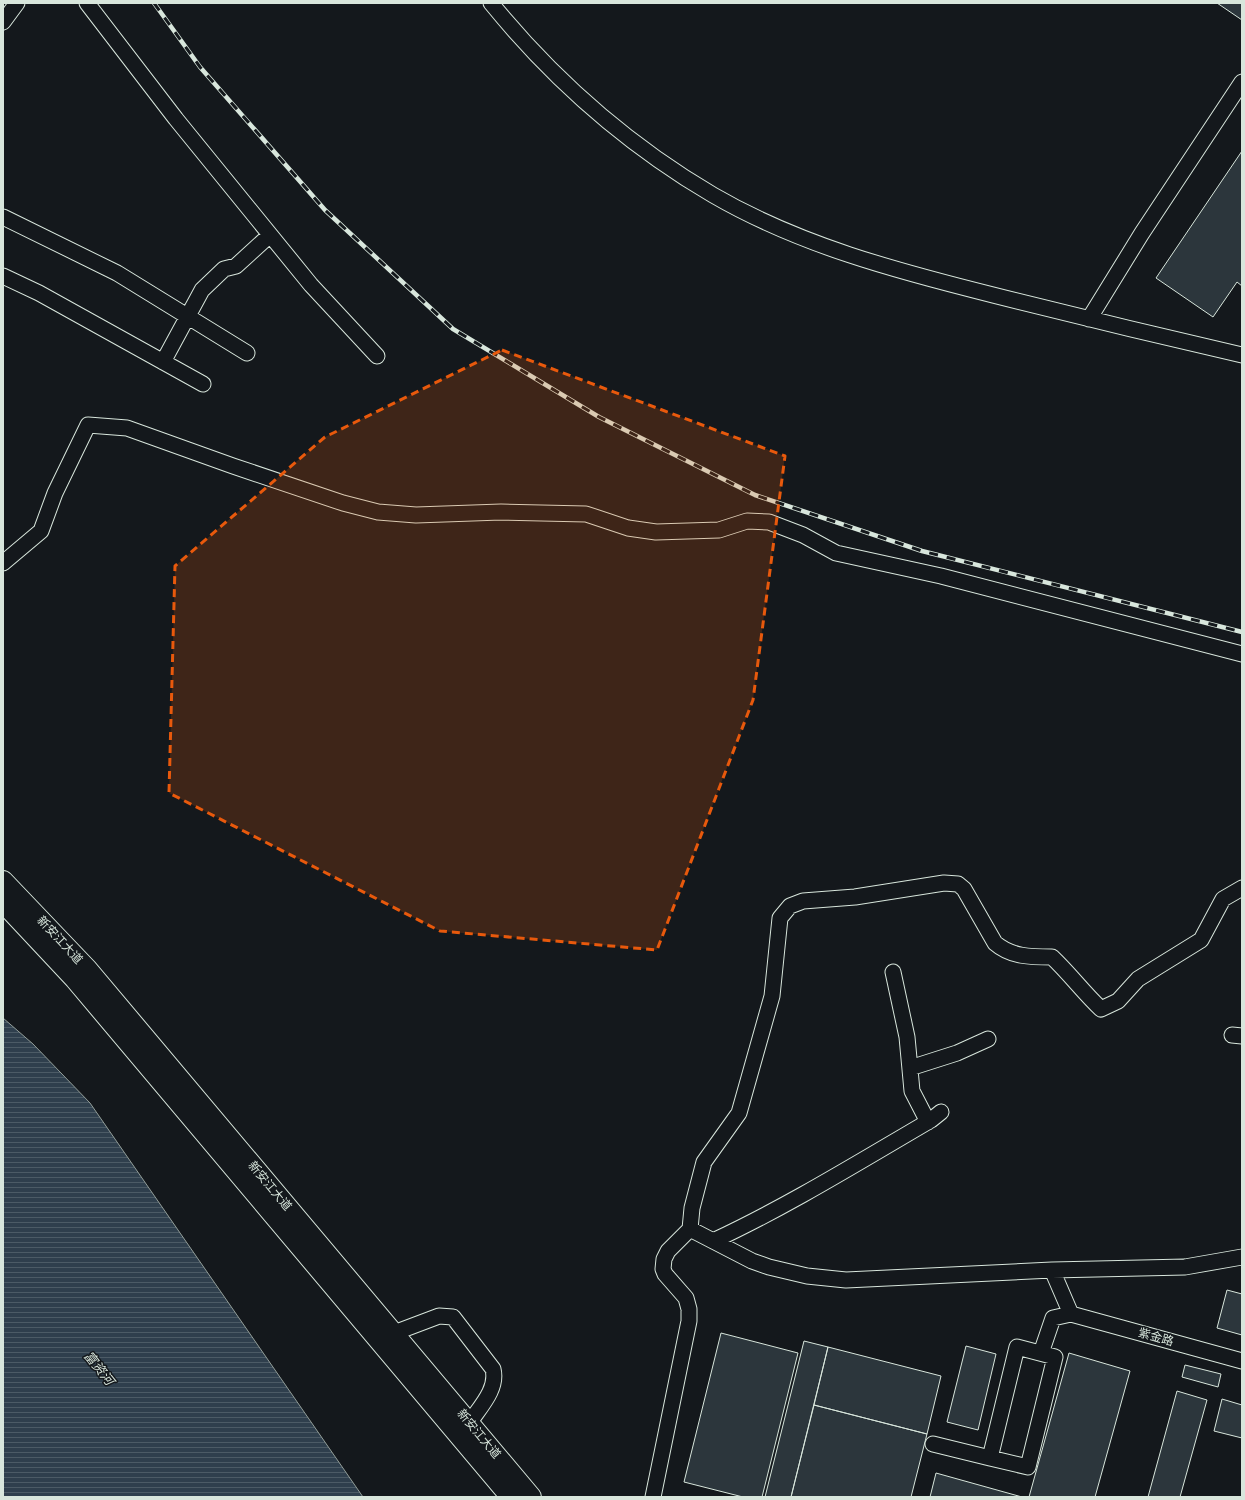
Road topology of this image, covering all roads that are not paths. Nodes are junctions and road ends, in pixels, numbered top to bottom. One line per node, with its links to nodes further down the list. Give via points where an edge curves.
1 (17, 3): 4 (street)
2 (87, 3): 7 (street)
3 (491, 3): 10 (street, via 534,53 610,123 678,173 720,199 794,234 872,263)
4 (3, 22)
5 (1242, 82): 10 (street, via 1142,233)
6 (3, 218): 9 (street, via 116,273)
7 (270, 235): 9 (street, via 236,266 224,269 213,279 202,290); 13 (street, via 311,285)
8 (3, 276): 14 (street, via 39,293)
9 (188, 317): 11 (street); 14 (street)
10 (1089, 319): 12 (street)
11 (247, 353)
12 (1242, 355)
13 (376, 356)
14 (163, 362): 15 (street)
15 (203, 384)
16 (3, 563): 17 (street, via 41,531 55,493 88,425 127,428 343,503 378,512 416,515 500,512 586,514 628,528 656,532 719,530 747,521 769,522 803,535 836,553 941,576)
17 (1242, 654)
18 (3, 881): 31 (main road, 新安江大道, via 87,969)
19 (1242, 888): 26 (street, via 1224,899 1201,940 1138,978 1118,1001 1101,1009 1083,993 1067,971 1052,957 1029,957 1000,948 964,889 958,884 854,898 810,900 790,906 780,918 772,996 747,1088 739,1113 704,1162 692,1208)
20 (3, 902): 37 (main road, 新安江大道, via 80,985)
21 (893, 972): 23 (street, via 907,1038)
22 (988, 1039): 23 (street, via 957,1054)
23 (910, 1068): 25 (street, via 912,1091)
24 (941, 1112): 25 (street)
25 (928, 1122): 27 (street, via 750,1224)
26 (690, 1229): 27 (street); 39 (street, via 668,1251 663,1263 665,1274 686,1298 689,1321)
27 (713, 1241): 29 (street, via 769,1267 826,1279)
28 (1242, 1257): 29 (street, via 1185,1267)
29 (1052, 1270): 30 (street)
30 (1071, 1314): 32 (street, via 1052,1318); 33 (street, 紫金路)
31 (394, 1333): 34 (main road, 新安江大道); 34 (street, via 439,1316 453,1317 493,1369 494,1374 491,1389)
32 (1041, 1353): 36 (street, via 1016,1347); 36 (street, via 1055,1357 1028,1467)
33 (1242, 1361)
34 (470, 1422): 38 (main road, 新安江大道)
35 (933, 1444): 36 (street)
36 (990, 1458)
37 (511, 1497)
38 (531, 1497)
39 (653, 1497)

